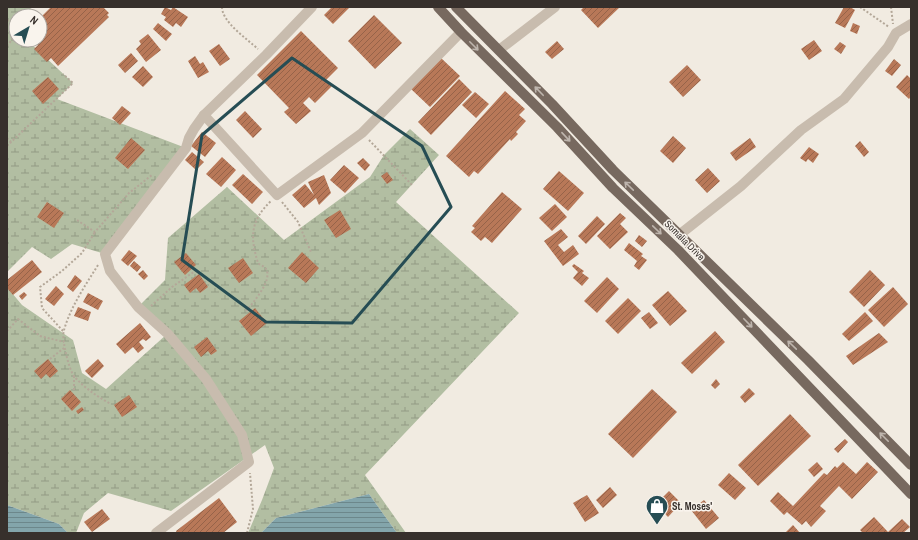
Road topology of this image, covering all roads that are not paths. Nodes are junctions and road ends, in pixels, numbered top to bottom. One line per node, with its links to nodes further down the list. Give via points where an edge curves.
1 (312, 7): 8 (street)
2 (438, 7): 6 (main road, Somalia Drive)
3 (456, 7): 7 (main road, Somalia Drive)
4 (555, 7): 7 (street)
5 (911, 24): 9 (street, via 896,32 888,47 844,99 801,130 741,186)
6 (461, 32): 8 (street, via 362,133 277,195); 11 (main road, Somalia Drive, one-way to 11, via 557,127 613,188 678,250)
7 (499, 50): 9 (main road, Somalia Drive, one-way to 7)
8 (204, 115): 12 (street, via 189,138 186,148 105,254 110,272 206,379 242,435 249,462)
9 (679, 235): 10 (main road, Somalia Drive, one-way to 9, via 808,360)
10 (911, 465)
11 (911, 494)
12 (156, 533)

